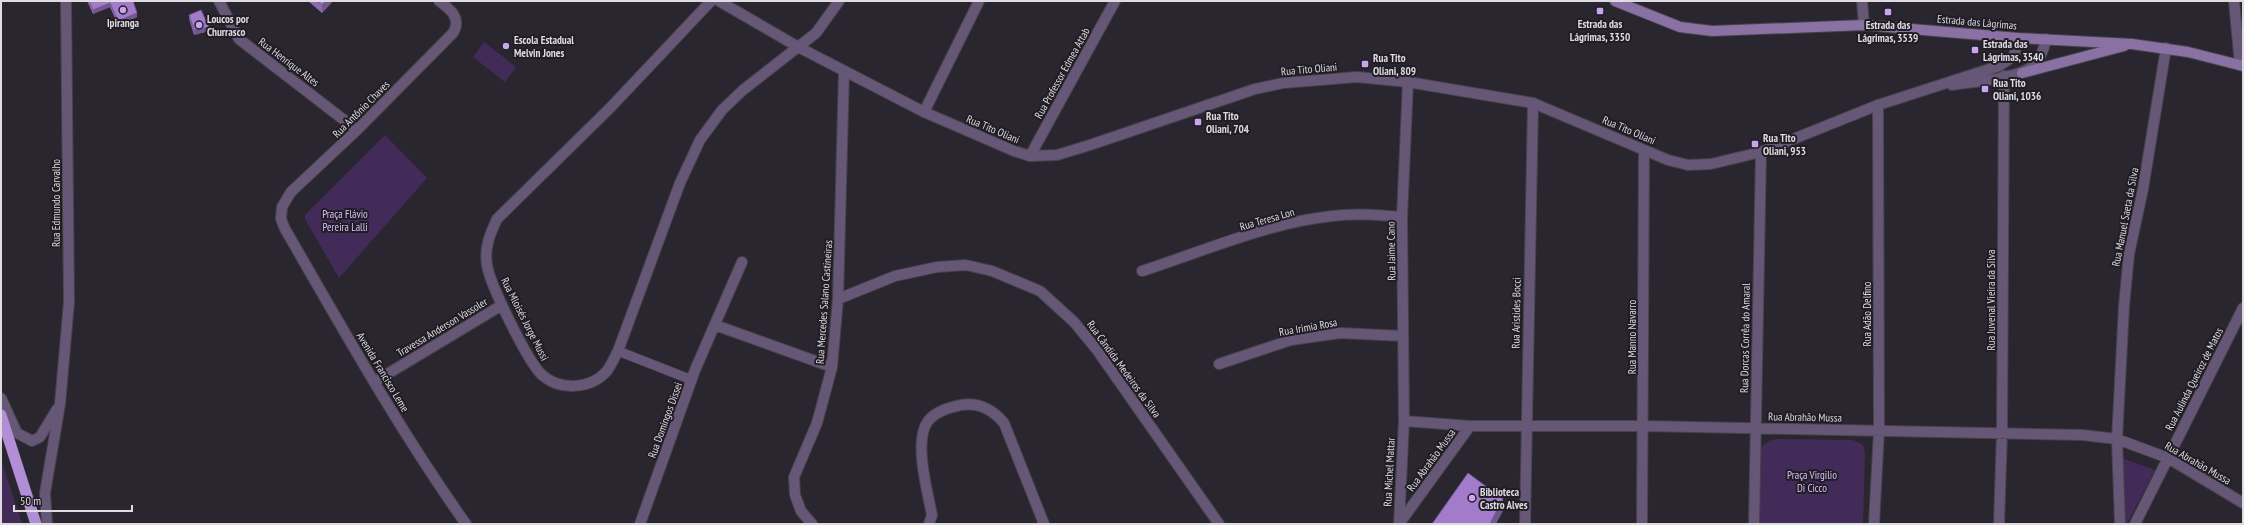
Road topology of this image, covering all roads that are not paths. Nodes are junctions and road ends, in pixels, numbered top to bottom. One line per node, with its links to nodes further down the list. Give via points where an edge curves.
1 (66, 1): 46 (street, Rua Edmundo Carvalho, via 69,302)
2 (220, 1): 27 (street, Rua Henrique Altes, via 239,39)
3 (439, 1): 27 (street, Rua Antônio Chaves, via 448,8 456,20 456,29)
4 (711, 1): 36 (street, Rua Mloisés Jorge Mussi, via 611,107 497,219 486,249 487,265)
5 (719, 1): 16 (street, Rua Tito Oliani)
6 (839, 1): 16 (street, Rua Mloisés Jorge Mussi, via 816,33)
7 (979, 1): 26 (street)
8 (1115, 1): 30 (street, Rua Professor Edmea Attab)
9 (1615, 1): 12 (main road, Estrada das Lágrimas, via 1680,27 1712,31)
10 (1862, 1): 12 (street)
11 (2234, 1): 18 (street)
12 (1864, 25): 13 (main road, Estrada das Lágrimas)
13 (2018, 38): 14 (main road, Estrada das Lágrimas); 23 (street, Rua Tito Oliani, via 2017,50 2008,61)
14 (2046, 39): 15 (main road, Estrada das Lágrimas); 20 (street, Rua Tito Oliani, via 2038,60)
15 (2132, 44): 17 (main road, Estrada das Lágrimas); 20 (main road)
16 (800, 48): 19 (street, Rua Tito Oliani); 40 (street, Rua Mloisés Jorge Mussi, via 743,90 722,110 700,140 680,183)
17 (2166, 48): 18 (main road, Estrada das Lágrimas); 55 (street, Rua Manuel Saeta da Silva, via 2144,189 2129,254)
18 (2242, 65)
19 (844, 71): 26 (street, Rua Tito Oliani); 35 (street, Rua Mercedes Salano Castineiras)
20 (2022, 73): 21 (street, Rua Tito Oliani)
21 (2004, 76): 23 (street, Rua Tito Oliani); 54 (street, Rua Juvenal Vieira da Silva)
22 (1408, 82): 24 (street, Rua Tito Oliani); 30 (street, Rua Tito Oliani, via 1358,77 1283,83 1255,89 1056,155); 31 (street, Rua Jaime Cano)
23 (1923, 90): 25 (street, Rua Tito Oliani)
24 (1533, 103): 28 (street, Rua Tito Oliani); 51 (street, Rua Aristides Bocci)
25 (1878, 105): 29 (street, Rua Tito Oliani); 53 (street, Rua Adão Delfino)
26 (924, 112): 30 (street, Rua Tito Oliani)
27 (357, 130): 32 (street, Rua Antônio Chaves, via 290,192 282,207 281,219)
28 (1644, 150): 29 (street, Rua Tito Oliani, via 1688,165 1711,164); 50 (street, Rua Manno Navarro)
29 (1761, 152): 52 (street, Rua Dorcas Corrêa do Amaral)
30 (1030, 156)
31 (1402, 217): 34 (street, Rua Teresa Lon, via 1367,214 1302,221 1263,231); 39 (street, Rua Jaime Cano)
32 (285, 229): 44 (street, Avenida Francisco Leme)
33 (742, 262): 38 (street, Rua Domingos Dissei)
34 (1142, 271)
35 (838, 299): 42 (street, Rua Mercedes Salano Castineiras); 65 (street, Rua Cândida Medeiros da Silva, via 895,276 937,267 966,265 992,271 1040,291 1074,322 1097,350)
36 (502, 305): 40 (street, Rua Mloisés Jorge Mussi, via 532,363 543,376 554,382 574,386 591,382 606,372); 44 (street, Travessa Anderson Vassoler)
37 (2243, 308): 56 (street, Rua Aulinda Queiroz de Matos)
38 (715, 324): 42 (street); 43 (street, Rua Domingos Dissei)
39 (1404, 336): 41 (street, Rua Irimia Rosa, via 1340,333 1291,340); 48 (street, Rua Jaime Cano)
40 (618, 351): 43 (lane)
41 (1219, 364)
42 (832, 367): 62 (street, Rua Mercedes Salano Castineiras, via 827,394 817,423 794,476 795,495 801,511)
43 (692, 380): 61 (street, Rua Domingos Dissei)
44 (374, 382): 60 (street, Avenida Francisco Leme, via 440,488)
45 (1, 398): 46 (street, Rua Edmundo Carvalho, via 17,433 32,441 40,437)
46 (60, 404): 59 (street, Rua Edmundo Carvalho, via 45,494)
47 (1, 415): 58 (highway)
48 (1404, 421): 49 (street); 66 (street, Rua Michel Mattar)
49 (1470, 426): 51 (street, Rua Abrahão Mussa); 66 (street, Rua Abrahão Mussa)
50 (1644, 426): 51 (street, Rua Abrahão Mussa); 52 (street, Rua Abrahão Mussa); 68 (street, Rua Manno Navarro)
51 (1526, 427): 67 (street, Rua Aristides Bocci)
52 (1754, 428): 53 (street, Rua Abrahão Mussa); 69 (street, Rua Dorcas Corrêa do Amaral)
53 (1879, 431): 54 (street, Rua Abrahão Mussa); 70 (street, Rua Adão Delfino)
54 (2002, 432): 55 (street, Rua Abrahão Mussa, via 2083,434); 71 (street, Rua Juvenal Vieira da Silva)
55 (2117, 439): 56 (street, Rua Abrahão Mussa); 72 (street, Rua Manuel Saeta da Silva)
56 (2168, 458): 57 (street, Rua Abrahão Mussa); 73 (street, Rua Aulinda Queiroz de Matos)
57 (2243, 504)
58 (36, 524)
59 (47, 524)
60 (466, 524)
61 (640, 524)
62 (812, 524)
63 (929, 524): 64 (street, via 932,515 922,436 928,421 938,414 953,407 970,404 996,413 1004,423)
64 (1044, 524)
65 (1219, 524)
66 (1399, 524)
67 (1525, 524)
68 (1642, 524)
69 (1754, 524)
70 (1874, 524)
71 (1999, 524)
72 (2120, 524)
73 (2135, 524)

